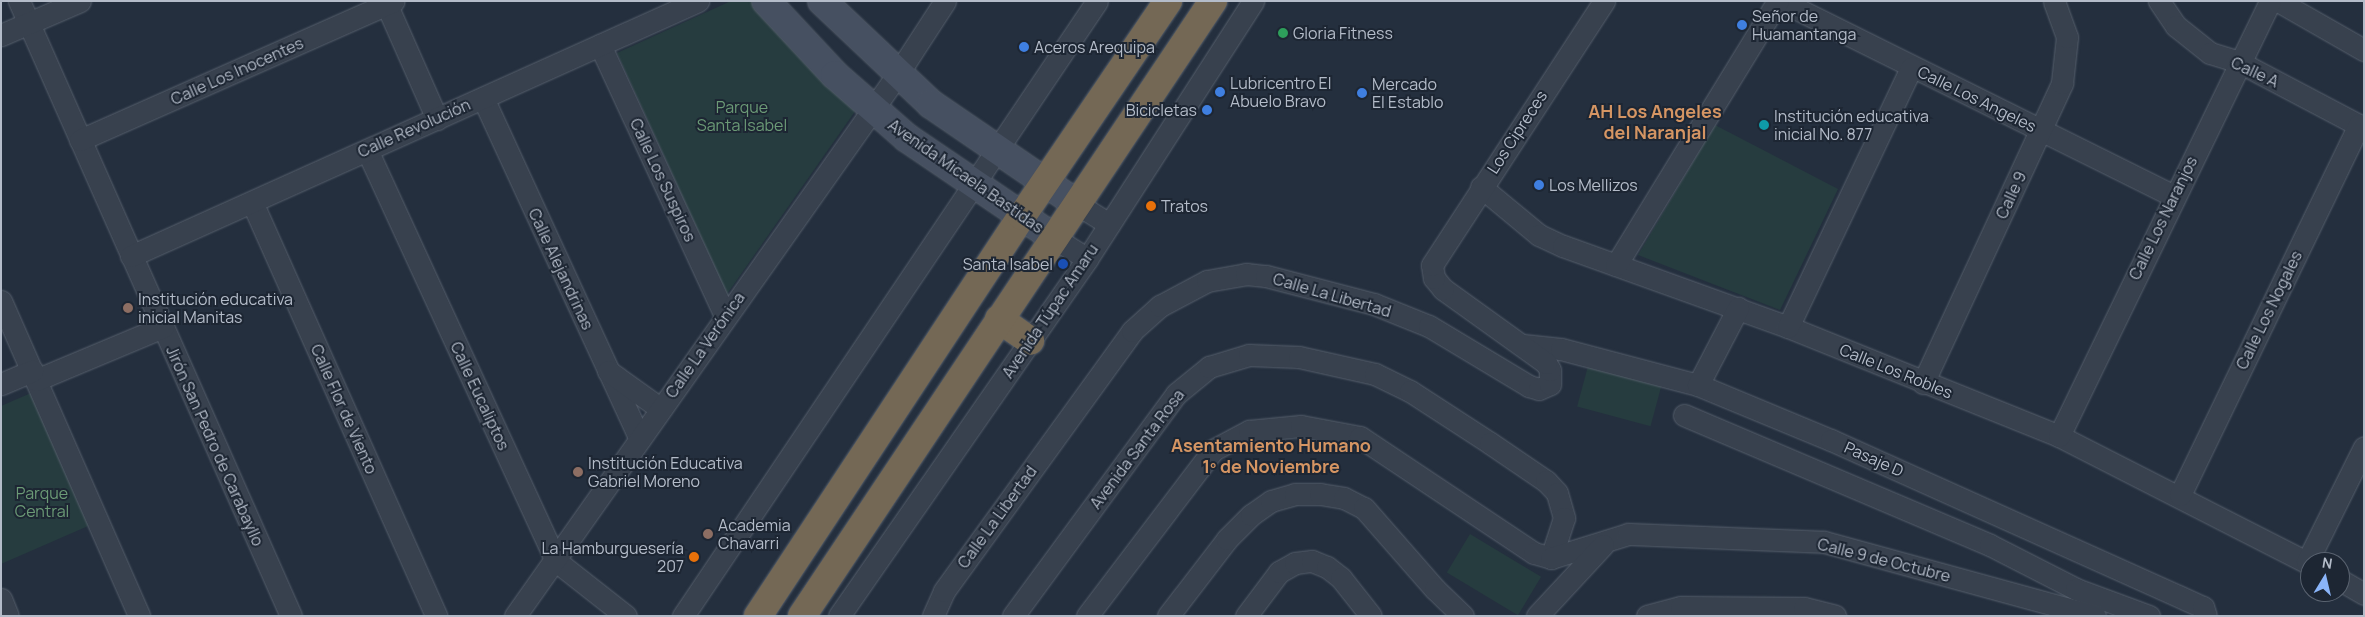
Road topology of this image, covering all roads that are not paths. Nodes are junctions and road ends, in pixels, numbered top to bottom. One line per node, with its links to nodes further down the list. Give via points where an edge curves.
1 (19, 1): 18 (street, Jirón San Pedro de Carabayllo)
2 (80, 1): 18 (street)
3 (698, 1): 20 (street, Calle Revolución)
4 (766, 1): 26 (street, Avenida Micaela Bastidas)
5 (822, 1): 24 (street)
6 (945, 1): 24 (street, Calle La Verónica)
7 (1098, 1): 32 (street)
8 (1168, 1): 33 (highway)
9 (1213, 1): 38 (highway)
10 (1254, 1): 40 (street, Avenida Túpac Amaru)
11 (1604, 1): 35 (street, Los Cipreces)
12 (1780, 1): 23 (street, Calle Los Angeles); 45 (street)
13 (2054, 1): 29 (street, Calle 9, via 2067,37 2066,58 2062,83)
14 (2159, 1): 22 (street, Calle A, via 2176,26 2210,53)
15 (2270, 1): 22 (street, Calle Los Naranjos)
16 (2278, 1): 21 (street)
17 (388, 2): 27 (street); 30 (street, Calle Los Inocentes)
18 (29, 24): 19 (street); 30 (street, Jirón San Pedro de Carabayllo)
19 (1, 35)
20 (600, 45): 25 (street, Calle Revolución); 48 (street, Calle Los Suspiros)
21 (2364, 50)
22 (2239, 62): 28 (street, Calle A); 36 (street, Calle Los Naranjos)
23 (1911, 68): 29 (street, Calle Los Angeles); 50 (street)
24 (897, 75): 26 (street, Calle La Verónica); 32 (street, via 931,104)
25 (483, 98): 27 (street, Calle Revolución); 55 (street, Calle Alejandrinas)
26 (872, 109): 34 (street, Avenida Micaela Bastidas, via 907,138); 48 (street, Calle La Verónica)
27 (436, 118): 31 (street, Calle Revolución)
28 (2361, 126): 65 (street, Calle Los Nogales)
29 (2042, 130): 36 (street, Calle Los Angeles); 57 (street, Calle 9)
30 (80, 140): 42 (street, Jirón San Pedro de Carabayllo)
31 (367, 150): 37 (street, Calle Revolución); 70 (street, Calle Eucaliptos)
32 (997, 151): 33 (street); 34 (street)
33 (1044, 183): 38 (street); 39 (highway)
34 (975, 185): 39 (street, Avenida Micaela Bastidas); 80 (street)
35 (1481, 187): 44 (street, Los Cipreces); 45 (street, Calle Los Robles, via 1539,235)
36 (2173, 196): 62 (street, Calle Los Naranjos)
37 (252, 202): 42 (street, Calle Revolución); 77 (street, Calle Flor de Viento)
38 (1078, 204): 40 (street); 41 (highway)
39 (1022, 216): 41 (street, Avenida Micaela Bastidas); 81 (highway)
40 (1109, 224): 43 (street, Avenida Túpac Amaru)
41 (1054, 238): 43 (street, Avenida Micaela Bastidas); 49 (highway)
42 (131, 256): 51 (street, Jirón San Pedro de Carabayllo)
43 (1087, 259): 52 (street, Avenida Túpac Amaru)
44 (1432, 265): 54 (street, Calle La Libertad, via 1434,278 1443,289)
45 (1616, 265): 47 (street, Calle Los Robles)
46 (1, 301): 53 (street)
47 (1738, 308): 50 (street, Calle Los Robles); 59 (street)
48 (725, 315): 60 (street, Calle La Verónica)
49 (998, 319): 52 (highway); 82 (highway)
50 (1788, 327): 57 (street, Calle Los Robles)
51 (163, 328): 56 (street); 76 (street, Jirón San Pedro de Carabayllo)
52 (1030, 341): 83 (street, Avenida Túpac Amaru)
53 (10, 344): 56 (street)
54 (1523, 345): 59 (street, Pasaje D, via 1561,349); 84 (street, Calle La Libertad, via 1550,370 1551,378 1545,387 1529,386 1429,326 1374,304 1290,280 1246,274 1226,276 1191,288 1160,306 1132,331 944,591)
55 (607, 370): 60 (street); 63 (street, Calle Alejandrinas)
56 (34, 376): 58 (street); 75 (street)
57 (1923, 382): 62 (street, Calle Los Robles)
58 (1, 384)
59 (1698, 385): 96 (street, Pasaje D, via 1831,440 2203,607)
60 (661, 409): 63 (street, Calle La Verónica)
61 (1684, 415): 95 (street, via 1990,545 2076,589)
62 (2059, 436): 65 (street, Calle Los Robles)
63 (640, 439): 70 (street, Calle La Verónica)
64 (2364, 447): 67 (street)
65 (2180, 495): 69 (street, Calle Los Robles)
66 (1606, 542): 68 (street, Calle 9 de Octubre); 91 (street); 94 (street, Calle 9 de Octubre, via 1628,534 1824,542)
67 (2313, 552)
68 (1551, 558): 85 (street, Avenida Santa Rosa, via 1564,518 1563,505 1546,481 1522,464 1410,391 1375,374 1299,357 1249,355 1209,367 1176,394); 86 (street, via 1534,553 1360,437 1331,429 1272,427 1240,435 1213,450)
69 (2300, 559)
70 (556, 562): 78 (street, Calle La Verónica); 79 (street, Calle Eucaliptos)
71 (2350, 586): 72 (street)
72 (2364, 594)
73 (1, 599): 74 (street)
74 (8, 616)
75 (139, 616)
76 (291, 616)
77 (436, 616)
78 (515, 616)
79 (626, 616)
80 (682, 616)
81 (758, 616)
82 (802, 616)
83 (838, 616)
84 (933, 616)
85 (1013, 616)
86 (1087, 616)
87 (1168, 616): 90 (street, via 1226,539 1251,515 1279,498 1320,494 1344,498 1364,508)
88 (1246, 616): 89 (street, via 1279,572 1295,563 1312,561 1341,578)
89 (1371, 616)
90 (1463, 616)
91 (1537, 616)
92 (1647, 616): 93 (street, via 1690,607 1804,608)
93 (1835, 616)
94 (2095, 616)
95 (2149, 616)
96 (2206, 616)

